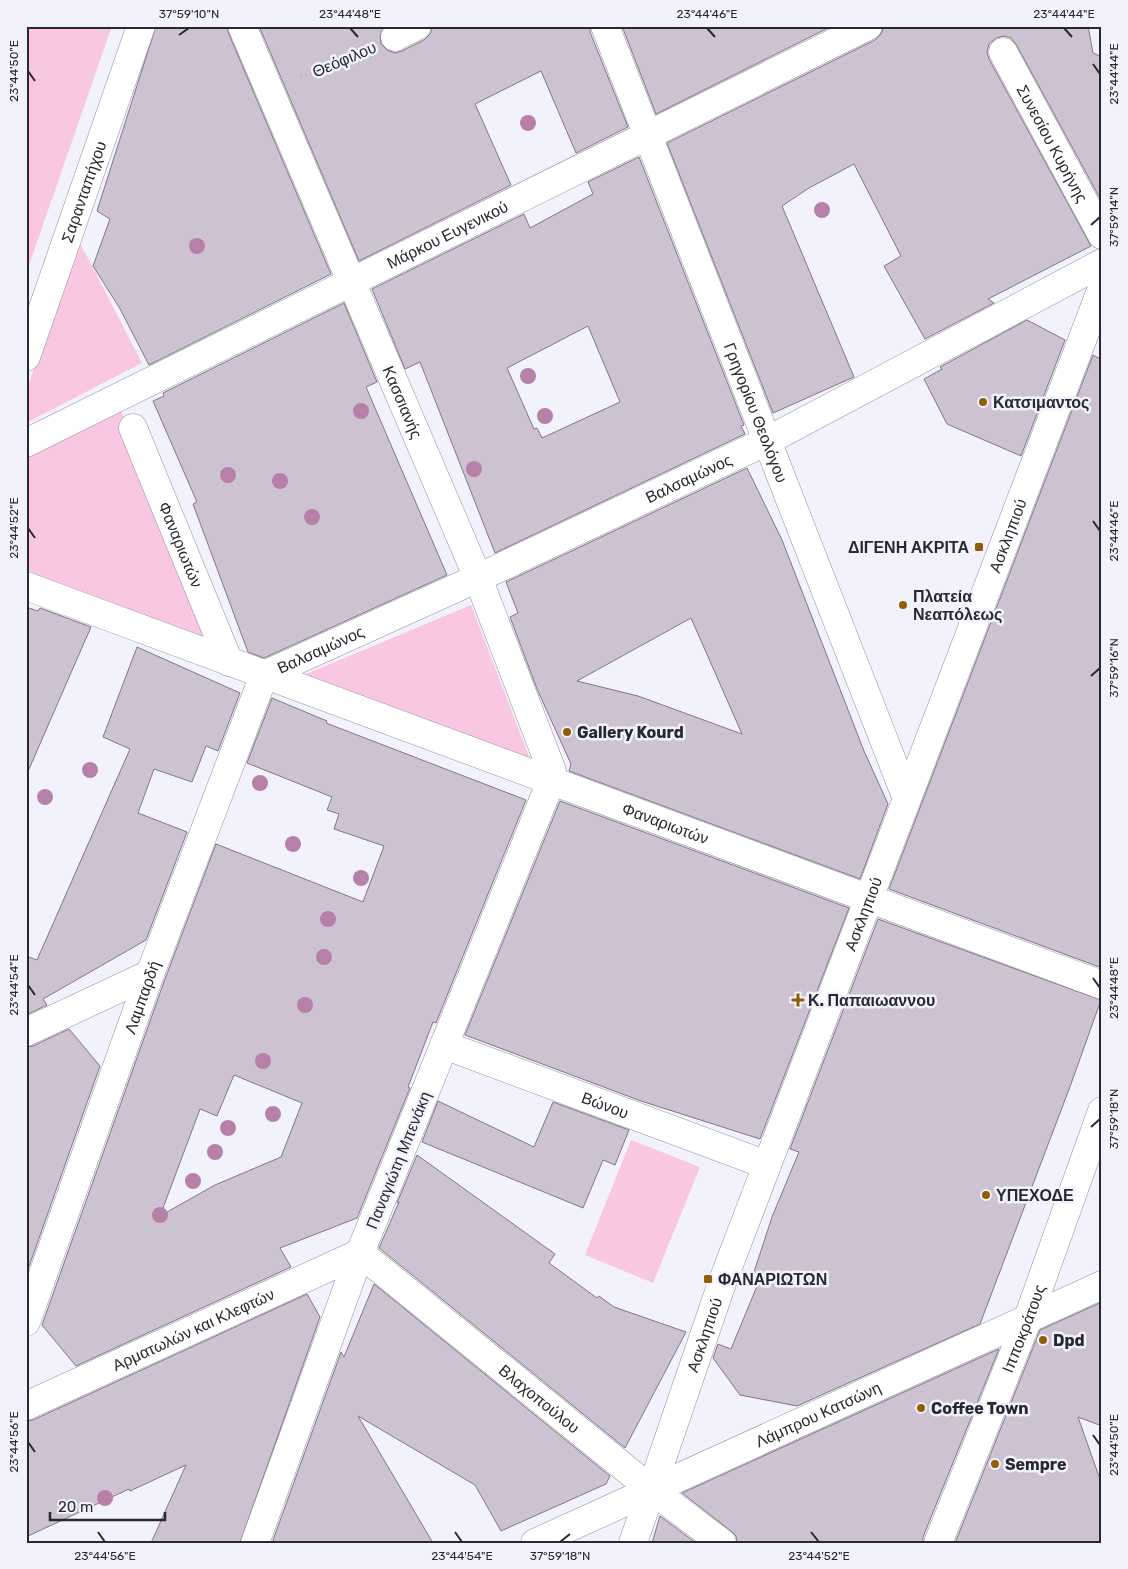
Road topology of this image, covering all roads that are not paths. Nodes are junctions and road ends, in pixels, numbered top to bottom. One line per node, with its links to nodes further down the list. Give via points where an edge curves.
1 (141, 26): 11 (street, Σαρανταπήχου)
2 (242, 26): 9 (street, Κασσιανής)
3 (605, 26): 6 (street, Γρηγορίου Θεολόγου)
4 (868, 26): 6 (street, Μάρκου Ευγενικού)
5 (1003, 52): 7 (street, Συνεσίου Κυρήνης)
6 (648, 135): 9 (street, Μάρκου Ευγενικού); 13 (street, Γρηγορίου Θεολόγου)
7 (1102, 234)
8 (1102, 263): 13 (street, Βαλσαμώνος)
9 (351, 282): 14 (street, Μάρκου Ευγενικού); 15 (street, Κασσιανής)
10 (1102, 288): 20 (street, Ασκληπιού)
11 (26, 357)
12 (133, 428): 17 (street, Φαναριωτών)
13 (768, 441): 15 (street, Βαλσαμώνος); 20 (street, Γρηγορίου Θεολόγου)
14 (26, 443)
15 (478, 578): 18 (street, Βαλσαμώνος); 19 (street, Κασσιανής, via 552,771)
16 (26, 586): 17 (street, Φαναριωτών)
17 (229, 662): 18 (street, Φαναριωτών)
18 (264, 674): 19 (street, Φαναριωτών); 22 (street, Λαμπαρδή)
19 (551, 781): 21 (street, Φαναριωτών); 25 (street, Παναγιώτη Μπενάκη)
20 (906, 799): 21 (street, Ασκληπιού)
21 (869, 898): 23 (street, Φαναριωτών); 27 (street, Ασκληπιού)
22 (150, 974): 24 (street); 31 (street, Λαμπαρδή)
23 (1102, 984)
24 (26, 1032)
25 (444, 1045): 27 (street, Βώνου); 28 (street, Παναγιώτη Μπενάκη)
26 (1102, 1111): 30 (street, Ιπποκράτους)
27 (767, 1165): 33 (street, Ασκληπιού, via 722,1283)
28 (360, 1253): 32 (street, Αρματωλών και Κλεφτών); 33 (street, Βλαχοπούλου); 34 (street, Παναγιώτη Μπενάκη)
29 (1102, 1285): 30 (street, Λάμπρου Κατσώνη)
30 (1028, 1318): 33 (street, Λάμπρου Κατσώνη); 38 (street, Ιπποκράτους)
31 (26, 1322)
32 (26, 1406)
33 (652, 1490): 35 (street, Λάμπρου Κατσώνη); 36 (street, Ασκληπιού); 37 (street, Βλαχοπούλου)
34 (255, 1543)
35 (535, 1543)
36 (633, 1543)
37 (722, 1543)
38 (938, 1543)

